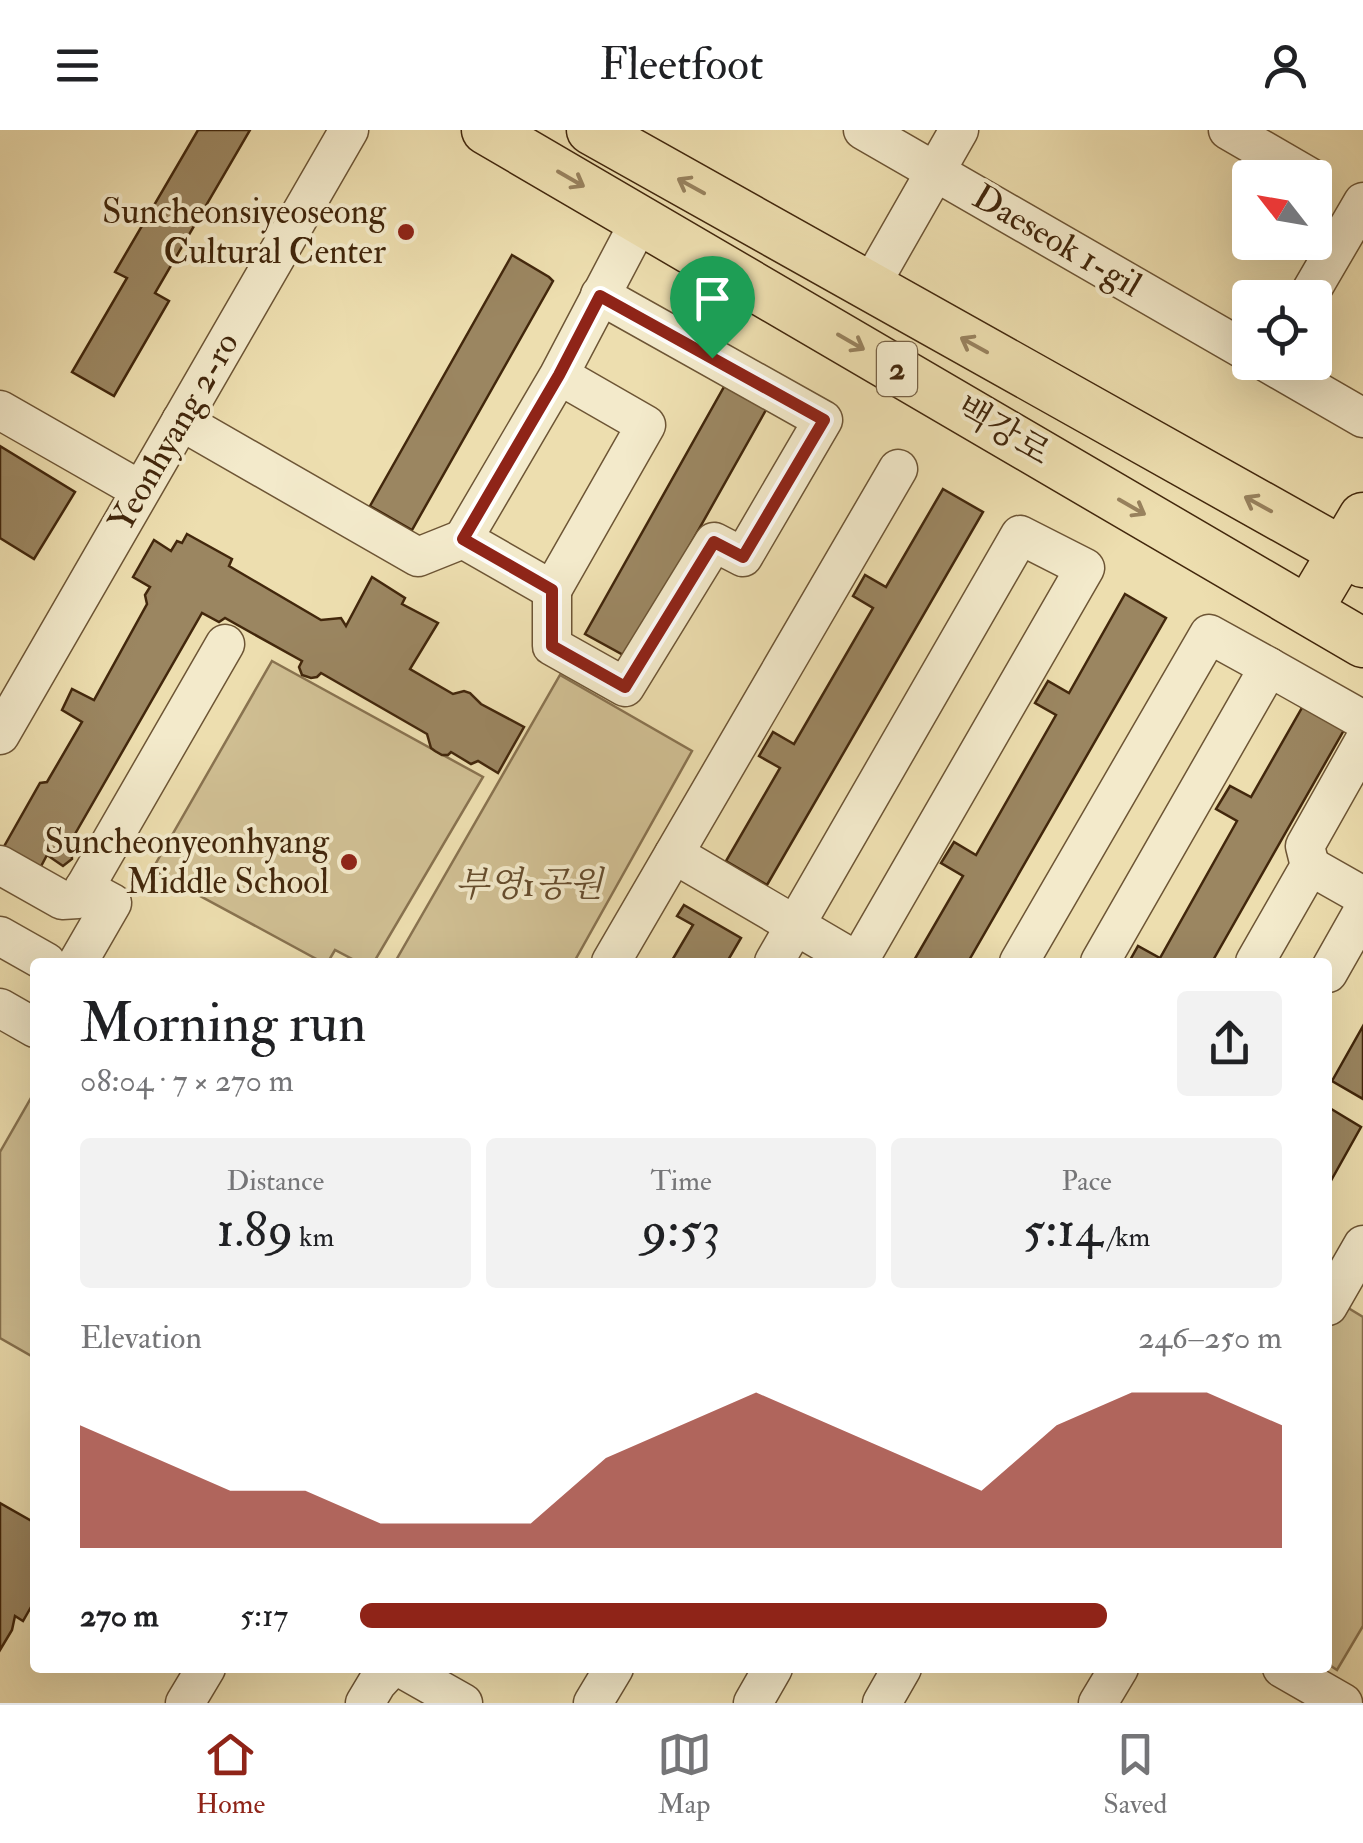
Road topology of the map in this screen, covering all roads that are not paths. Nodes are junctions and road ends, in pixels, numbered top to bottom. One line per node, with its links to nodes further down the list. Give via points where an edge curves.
1 (349, 130): 20 (street, Yeonhyang 2-ro)
2 (486, 130): 11 (main road, 백강로 / 2, one-way to 11)
3 (591, 130): 13 (main road, 백강로 / 2, one-way to 3)
4 (864, 130): 8 (street, Daeseok 1-gil)
5 (959, 130): 8 (street)
6 (1228, 130): 7 (street)
7 (1280, 160)
8 (936, 170): 13 (street); 15 (street, Daeseok 1-gil)
9 (1332, 189): 10 (street)
10 (1362, 204): 12 (street)
11 (641, 219): 14 (street); 26 (main road, 백강로 / 2, one-way to 26)
12 (1318, 280)
13 (870, 286): 24 (main road, 백강로 / 2, one-way to 13)
14 (600, 296): 16 (street); 25 (street, via 824,420 743,557 714,542 625,687 552,646)
15 (1232, 343)
16 (559, 375): 23 (street); 25 (street, via 646,425)
17 (1297, 380): 19 (street)
18 (0, 410): 22 (street)
19 (1363, 418)
20 (181, 421): 22 (street, Yeonhyang 2-ro); 23 (street, via 418,558)
21 (898, 469): 33 (street)
22 (140, 490): 31 (street, Yeonhyang 2-ro)
23 (463, 539): 25 (street)
24 (1356, 544): 26 (main road)
25 (552, 590)
26 (1308, 610): 27 (main road, 백강로 / 2)
27 (1363, 643)
28 (225, 644): 36 (street)
29 (1268, 667): 30 (street); 47 (street, via 1210,634); 48 (street)
30 (1363, 720)
31 (0, 736)
32 (1363, 743): 35 (street, via 1305,846)
33 (674, 854): 39 (street); 43 (street)
34 (0, 865): 36 (street, via 62,900 78,899)
35 (1310, 866): 37 (street); 49 (street)
36 (84, 888): 42 (street, via 112,903)
37 (1363, 896)
38 (1363, 912): 50 (street)
39 (796, 926): 44 (street); 45 (street); 46 (street, via 1020,535 1085,568)
40 (0, 936): 41 (street)
41 (39, 958)
42 (80, 958)
43 (613, 958)
44 (776, 958)
45 (851, 958)
46 (860, 958)
47 (1021, 958)
48 (1102, 958)
49 (1257, 958)
50 (1332, 967)
51 (0, 1008): 52 (street)
52 (30, 1025)
53 (1363, 1245): 54 (street)
54 (1345, 1292)
55 (203, 1673): 63 (street)
56 (386, 1673): 64 (street)
57 (410, 1673): 65 (street)
58 (611, 1673): 66 (street)
59 (770, 1673): 67 (street)
60 (899, 1673): 68 (street)
61 (1116, 1673): 69 (street)
62 (1291, 1673): 70 (street)
63 (186, 1703)
64 (365, 1703)
65 (463, 1703)
66 (594, 1703)
67 (753, 1703)
68 (882, 1703)
69 (1098, 1703)
70 (1344, 1703)

